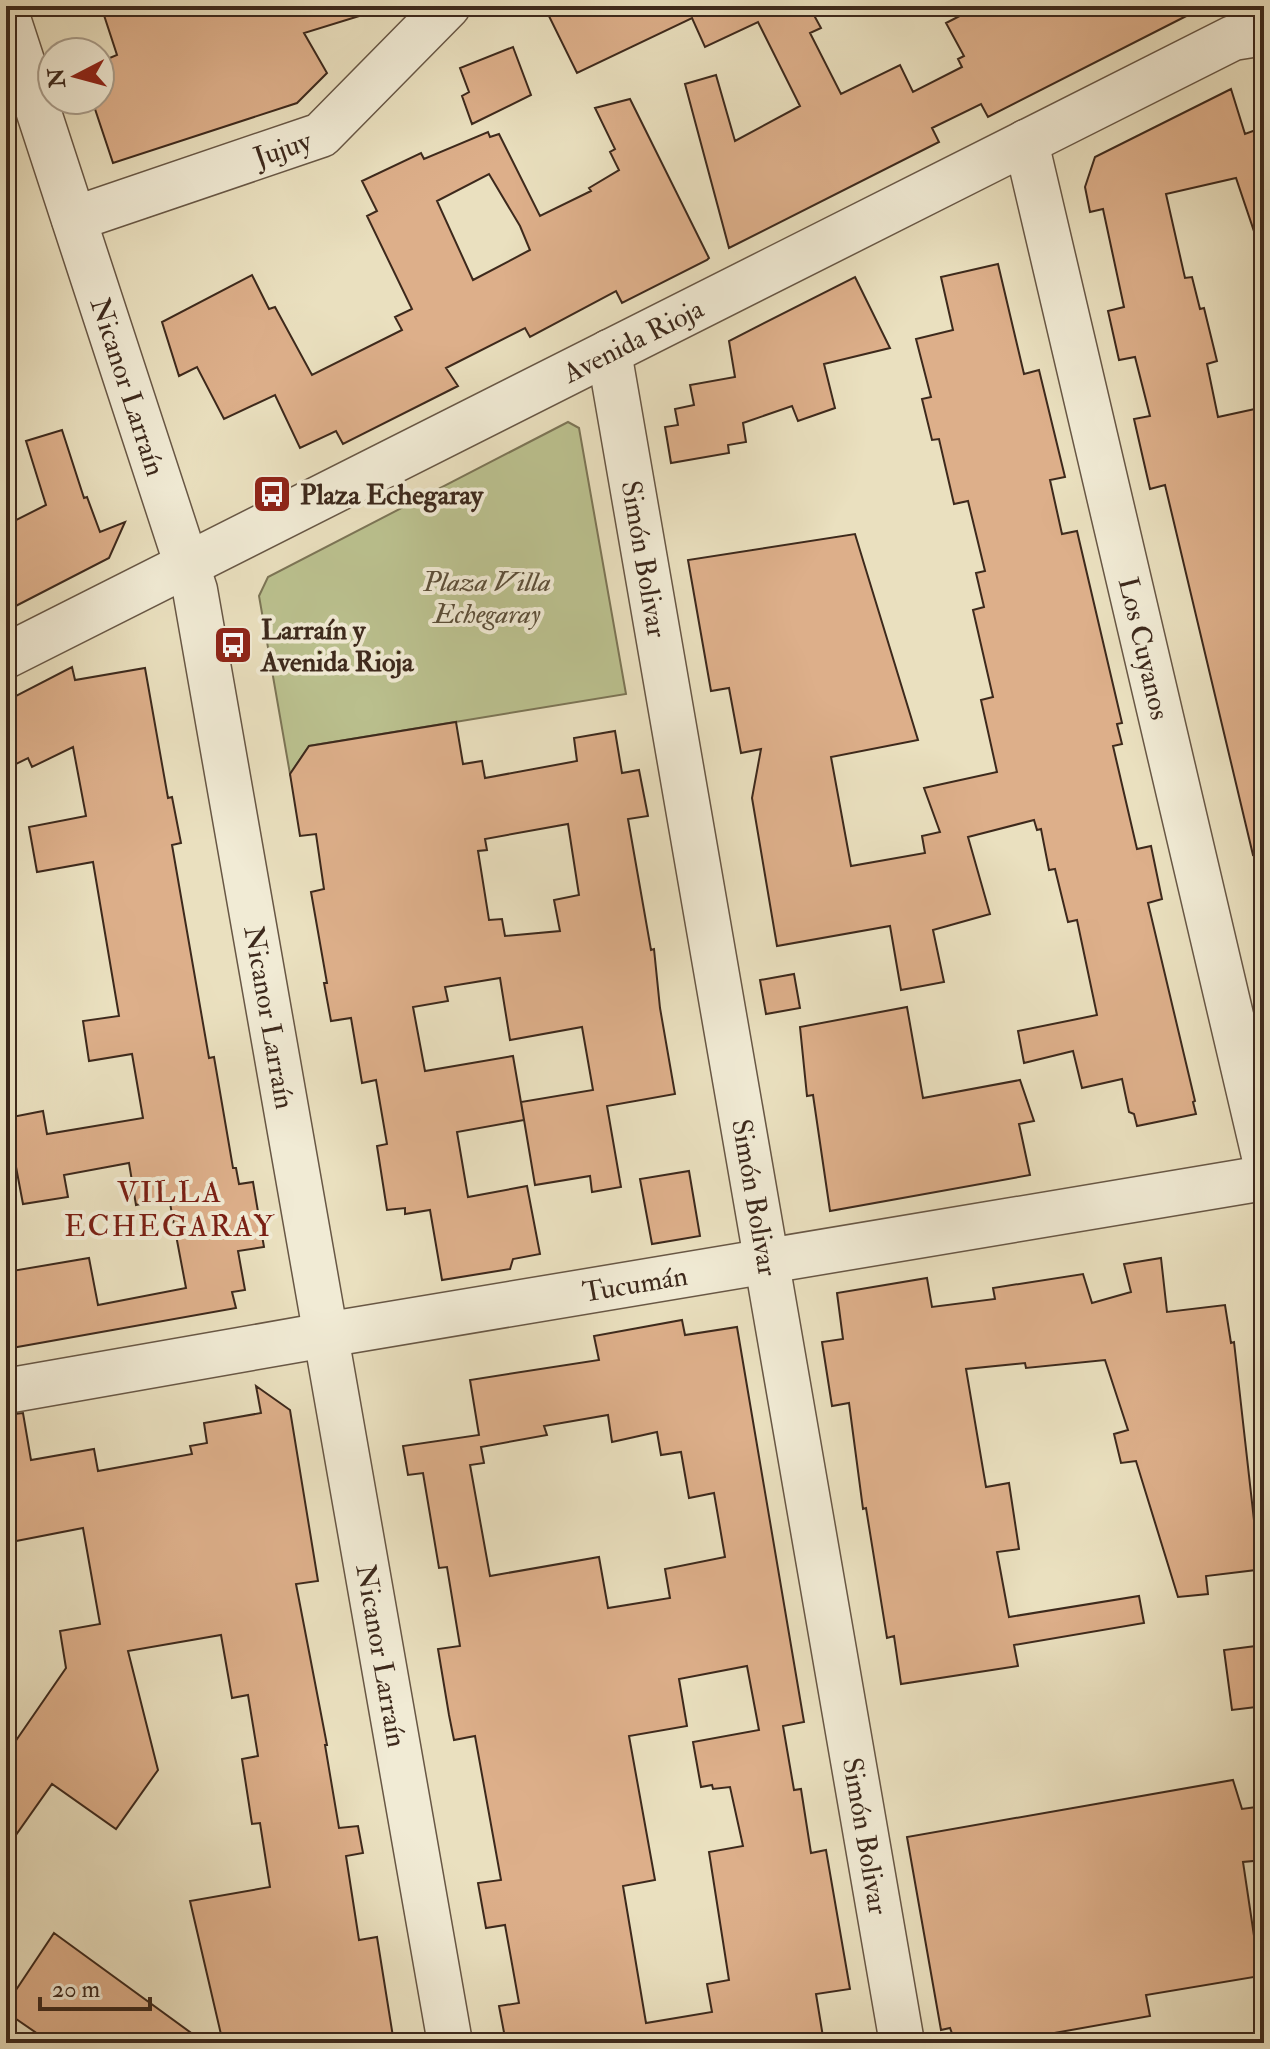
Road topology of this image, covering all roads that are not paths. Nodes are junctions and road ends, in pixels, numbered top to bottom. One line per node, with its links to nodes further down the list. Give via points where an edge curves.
1 (448, 6): 5 (street, Jujuy, via 321,135)
2 (6, 12): 5 (street, Nicanor Larraín)
3 (1264, 33): 4 (street, Avenida Rioja, via 1233,38)
4 (1026, 142): 6 (street, Avenida Rioja); 9 (street, Los Cuyanos)
5 (74, 219): 7 (street, Nicanor Larraín)
6 (609, 352): 7 (street, Avenida Rioja); 11 (street, Simón Bolivar)
7 (187, 564): 8 (street, Avenida Rioja); 12 (street, Nicanor Larraín)
8 (6, 656)
9 (1264, 1156)
10 (1264, 1178): 11 (street, Tucumán)
11 (766, 1261): 12 (street, Tucumán); 15 (street, Simón Bolivar)
12 (325, 1335): 13 (street, Tucumán); 14 (street, Nicanor Larraín)
13 (6, 1391)
14 (450, 2043)
15 (902, 2043)

